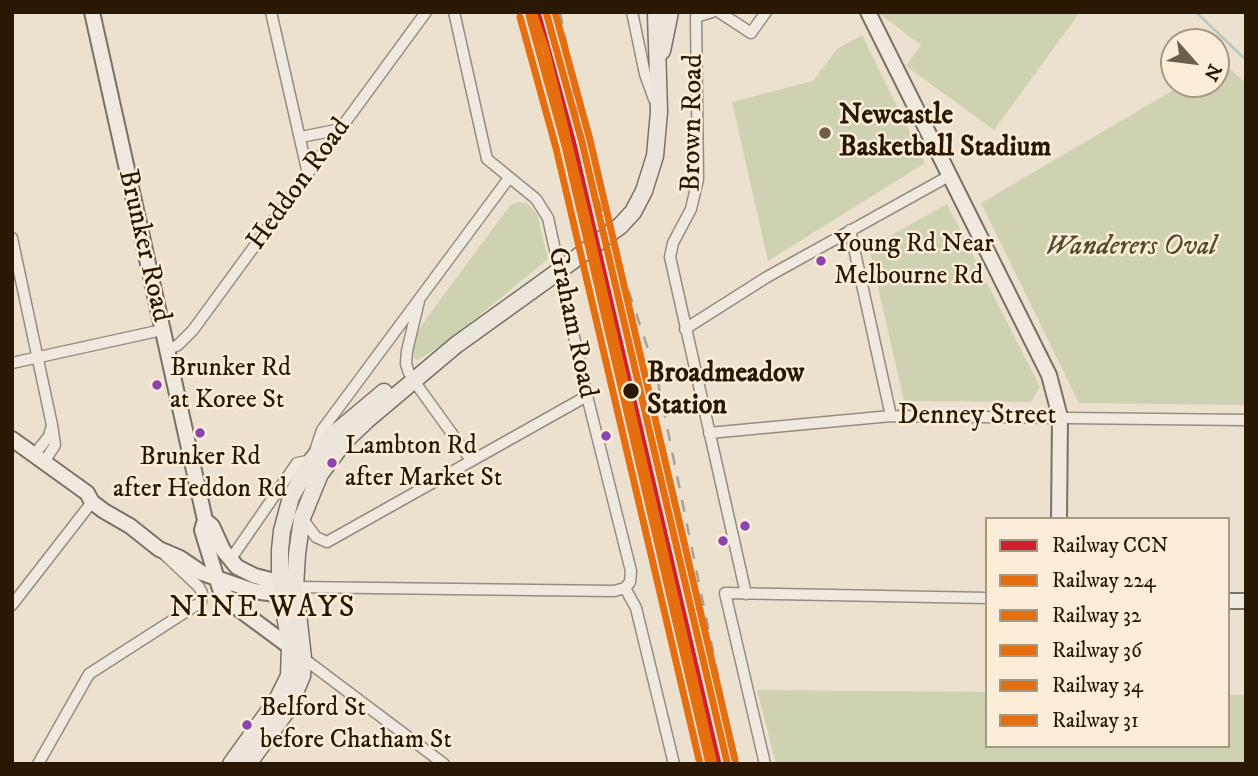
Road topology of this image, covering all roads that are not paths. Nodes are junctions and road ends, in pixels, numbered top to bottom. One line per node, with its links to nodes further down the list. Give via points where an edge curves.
1 (92, 12): 23 (street, Brunker Road)
2 (271, 12): 15 (street)
3 (426, 12): 14 (street, Heddon Road)
4 (454, 12): 18 (street, Graham Road, via 486,159)
5 (632, 12): 13 (street, Brown Road, via 645,74)
6 (656, 12): 12 (main road)
7 (670, 12): 12 (main road)
8 (712, 12): 22 (street, Brown Road, via 696,17 698,179 691,209 670,257)
9 (719, 12): 10 (street, via 751,33)
10 (766, 12)
11 (868, 12): 17 (street)
12 (658, 66): 13 (main road)
13 (659, 112): 27 (main road, bridge, via 649,180 633,212 620,226)
14 (341, 129): 15 (street); 16 (street, Heddon Road)
15 (301, 136): 16 (street)
16 (308, 174): 24 (street, Heddon Road, via 193,330)
17 (949, 176): 19 (street); 30 (street, via 1044,364)
18 (509, 178): 21 (street); 28 (street, Graham Road, via 536,199 547,215)
19 (850, 230): 22 (street); 29 (street)
20 (12, 237): 25 (street)
21 (420, 297): 27 (street, via 407,351); 35 (street, via 322,430)
22 (685, 329): 32 (street, Brown Road)
23 (162, 330): 24 (street, Brunker Road); 25 (street)
24 (167, 350): 40 (street, Brunker Road)
25 (38, 357): 26 (street); 34 (street, via 52,425)
26 (12, 363)
27 (412, 377): 35 (main road, via 352,417); 36 (street); 39 (main road, via 334,454 314,486)
28 (587, 396): 36 (street); 45 (street, Graham Road, via 631,571)
29 (891, 416): 30 (street, Denney Street); 32 (street, Denney Street)
30 (1060, 417): 31 (street, Denney Street); 38 (street)
31 (1246, 420)
32 (709, 433): 46 (street, Brown Road)
33 (12, 439): 34 (street)
34 (39, 459): 37 (street)
35 (312, 460): 42 (street, via 297,463); 44 (main road, via 284,520 280,550)
36 (471, 460): 39 (street, via 327,542 316,537)
37 (92, 502): 41 (street); 48 (street)
38 (1059, 517)
39 (302, 518): 44 (main road)
40 (205, 520): 42 (street, Brunker Road); 43 (street, Brunker Road, via 202,530)
41 (159, 549): 43 (street); 51 (street, via 199,587 201,602 89,674)
42 (230, 560): 44 (street, via 247,573)
43 (216, 576): 44 (street, via 243,588); 49 (street, Brunker Road, via 228,600)
44 (286, 588): 45 (street); 49 (main road); 50 (main road)
45 (625, 588): 55 (street, Graham Road, via 636,608)
46 (746, 594): 47 (street); 56 (street, via 725,593)
47 (985, 598)
48 (12, 605)
49 (290, 647): 52 (main road, via 285,688)
50 (303, 658): 53 (main road, via 302,676 288,709); 54 (street)
51 (38, 764)
52 (231, 764)
53 (248, 764)
54 (443, 764)
55 (674, 764)
56 (765, 764)

